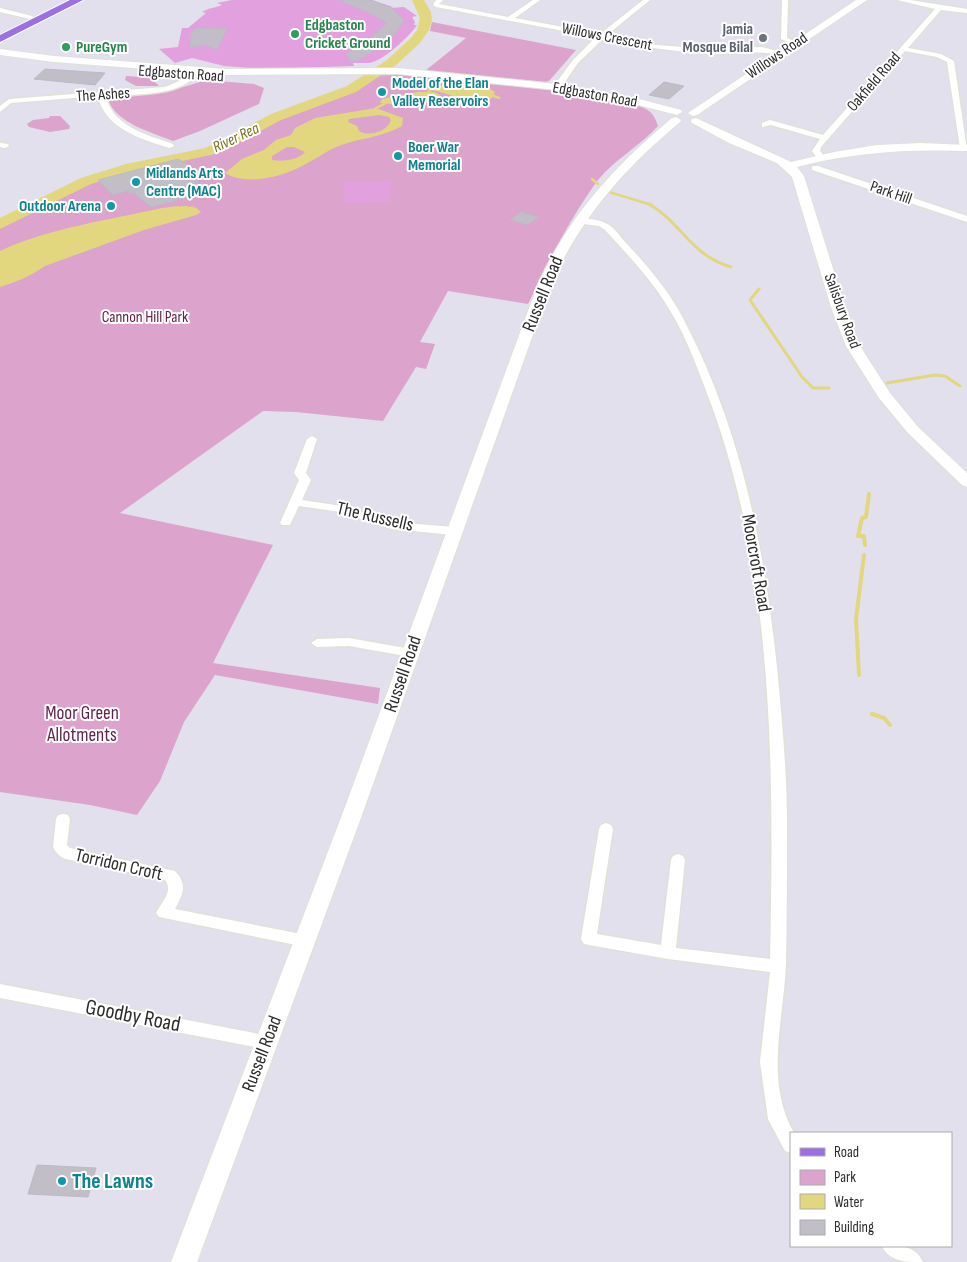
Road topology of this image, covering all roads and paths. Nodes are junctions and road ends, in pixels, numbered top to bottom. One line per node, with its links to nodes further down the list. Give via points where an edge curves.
1 (78, 0): 8 (main road)
2 (537, 0): 15 (street)
3 (647, 0): 17 (street)
4 (785, 0): 19 (street, via 784,39)
5 (862, 0): 19 (street, Willows Road)
6 (900, 0): 9 (street)
7 (438, 2): 15 (street, Willows Crescent, via 440,6)
8 (65, 6): 14 (main road); 18 (main road)
9 (939, 8): 11 (street); 20 (street, Oakfield Road)
10 (0, 10): 12 (street)
11 (967, 11)
12 (11, 13): 13 (street); 14 (street)
13 (0, 18)
14 (30, 18): 16 (main road)
15 (512, 19): 17 (street, Willows Crescent)
16 (0, 31)
17 (602, 36): 22 (street, Willows Crescent, via 683,50 762,49); 26 (street, via 575,60)
18 (0, 39)
19 (795, 43): 22 (street, Willows Road)
20 (904, 48): 32 (street, Oakfield Road); 34 (street, via 939,55 950,61)
21 (0, 52): 24 (street, Edgbaston Road)
22 (782, 53): 30 (street, Willows Road)
23 (0, 57): 24 (street, Edgbaston Road)
24 (121, 67): 25 (street, Edgbaston Road)
25 (194, 73): 26 (street, Edgbaston Road, via 270,76 388,70); 27 (street, The Ashes, via 173,88)
26 (557, 87): 29 (street, Edgbaston Road, via 639,102)
27 (102, 96): 28 (street, The Ashes, via 9,101); 33 (street, via 102,104 108,114 122,125)
28 (0, 110)
29 (677, 116): 30 (street, Edgbaston Road, via 688,122); 39 (street, Russell Road, via 599,192)
30 (695, 117): 36 (street, via 727,137)
31 (765, 125): 32 (street, via 770,122)
32 (824, 138): 35 (street, via 816,151)
33 (170, 146)
34 (966, 148): 35 (street, via 895,146)
35 (821, 157): 36 (street)
36 (789, 166): 41 (street, Salisbury Road, via 798,176 853,346 884,395 913,430)
37 (814, 168): 38 (street, Park Hill)
38 (967, 219)
39 (579, 221): 44 (street, Russell Road, via 544,286); 52 (street, Moorcroft Road, via 608,228 651,275 672,306 712,390 744,495 766,622 775,712 780,821)
40 (312, 439): 42 (street, via 300,473 306,480)
41 (967, 482)
42 (296, 502): 43 (street); 44 (street, The Russells, via 342,509 392,525)
43 (286, 523)
44 (453, 531): 46 (street, Russell Road)
45 (317, 643): 46 (street, via 349,642)
46 (411, 653): 50 (street, Russell Road)
47 (63, 819): 50 (street, Torridon Croft, via 60,847 66,853 170,875 175,879 178,884 176,891 164,913)
48 (606, 829): 51 (street, via 589,939)
49 (678, 860): 51 (street)
50 (306, 941): 54 (street, Russell Road)
51 (668, 953): 52 (street)
52 (778, 966): 55 (street, Moorcroft Road, via 768,1062 776,1119)
53 (0, 991): 54 (street, Goodby Road)
54 (265, 1042): 57 (street, Russell Road)
55 (790, 1143)
56 (892, 1247): 58 (street)
57 (184, 1262)
58 (914, 1262)

